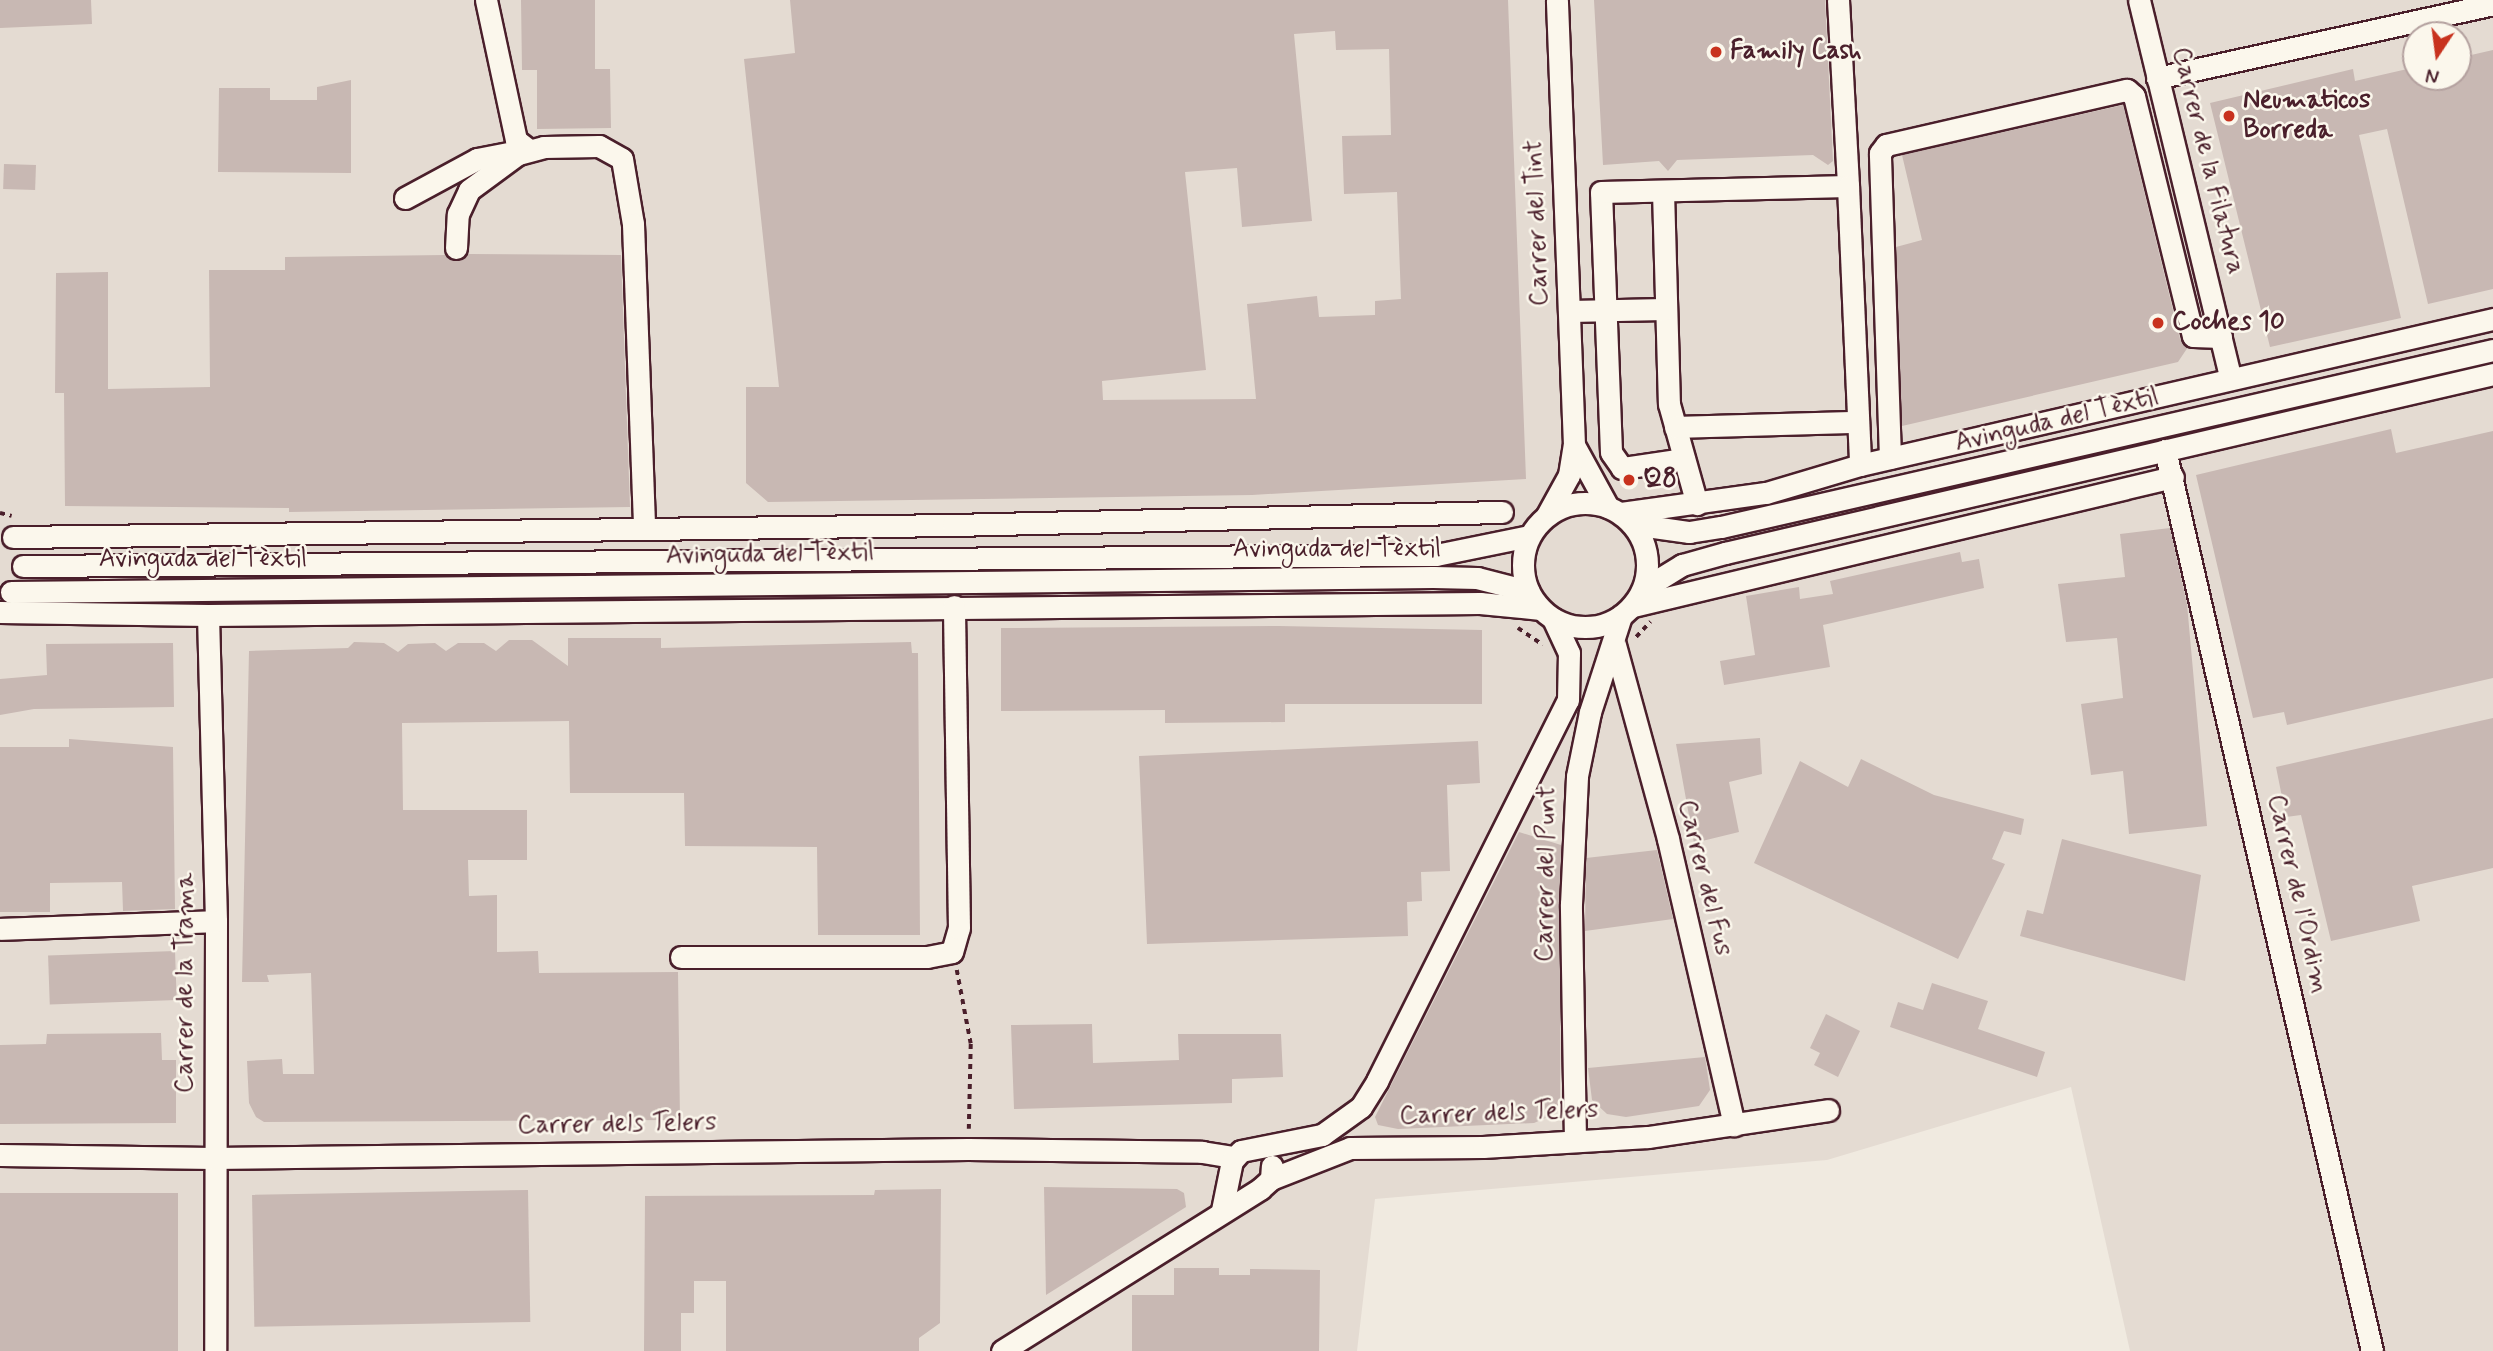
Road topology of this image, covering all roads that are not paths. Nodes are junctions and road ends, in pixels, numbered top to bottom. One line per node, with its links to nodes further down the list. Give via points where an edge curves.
1 (486, 0): 7 (street, via 516,140)
2 (1557, 0): 14 (street, Carrer del Tint)
3 (1838, 0): 8 (street)
4 (2139, 0): 6 (street, Carrer de la Filatura)
5 (2493, 4): 6 (street)
6 (2157, 78): 16 (street, Carrer de la Filatura)
7 (529, 150): 10 (street, via 477,159); 11 (street, via 469,190 458,214); 35 (street, via 599,146 618,153 626,167 633,224)
8 (1848, 186): 9 (street); 22 (street)
9 (1663, 191): 12 (street); 13 (street, via 1601,192)
10 (405, 198)
11 (456, 248)
12 (1666, 309): 13 (street); 23 (street, via 1669,404)
13 (1606, 310): 14 (street); 27 (street, via 1611,452 1622,468)
14 (1569, 311): 24 (street, Carrer del Tint)
15 (2493, 319): 19 (street)
16 (2221, 337): 19 (street, Carrer de la Filatura); 26 (street, via 2193,336 2134,96 2127,90 1886,145 1880,153)
17 (2493, 350): 20 (street, Avinguda del Tèxtil)
18 (2493, 374): 25 (street, Avinguda del Tèxtil)
19 (2230, 377): 20 (street); 21 (street); 26 (street)
20 (2284, 398): 21 (street, Avinguda del Tèxtil)
21 (2204, 416): 32 (street, Avinguda del Tèxtil, via 1721,527 1689,532)
22 (1858, 422): 23 (street); 28 (street)
23 (1675, 427): 27 (street)
24 (1574, 444): 32 (street); 33 (street, via 1569,475)
25 (2165, 450): 29 (street, Carrer de l'Ordim); 43 (street, Avinguda del Tèxtil, via 1682,565)
26 (1890, 458): 28 (street)
27 (1684, 459): 30 (street)
28 (1860, 465): 30 (street, via 1766,493)
29 (2173, 477): 43 (street); 66 (street, Carrer de l'Ordim)
30 (1697, 504): 32 (street)
31 (1502, 512): 34 (street)
32 (1620, 514): 33 (street, via 1576,503); 43 (street, via 1647,555)
33 (1547, 515): 37 (street)
34 (953, 525): 35 (street); 38 (street)
35 (643, 528): 36 (street)
36 (7, 531): 39 (street)
37 (1529, 536): 38 (street, Avinguda del Tèxtil, via 1436,555); 41 (street, via 1522,564)
38 (953, 556): 39 (street, Avinguda del Tèxtil)
39 (23, 566): 42 (street)
40 (247, 588): 41 (street, Avinguda del Tèxtil, via 1433,577 1477,578); 42 (street, Avinguda del Tèxtil); 48 (street)
41 (1528, 591): 46 (street)
42 (5, 596)
43 (1632, 604): 46 (street, via 1587,627); 49 (street, Carrer del Punt)
44 (954, 606): 46 (street, via 1480,603); 48 (street); 52 (street, via 960,928 952,952 927,957)
45 (0, 612): 47 (street)
46 (1547, 614): 53 (street, via 1569,653 1568,700)
47 (208, 615): 48 (street); 50 (street, Carrer de la Trama)
48 (247, 615)
49 (1615, 645): 55 (street, Carrer del Fus, via 1668,839); 56 (street, Carrer del Punt, via 1582,745 1572,839)
50 (216, 921): 51 (street); 60 (street, Carrer de la Trama)
51 (0, 929)
52 (681, 957)
53 (1361, 1107): 57 (street, via 1363,1130); 58 (street, via 1322,1135)
54 (1828, 1110): 55 (street, Carrer dels Telers)
55 (1734, 1125): 56 (street, Carrer dels Telers, via 1648,1137)
56 (1575, 1140): 57 (street, Carrer dels Telers, via 1483,1147)
57 (1381, 1146): 62 (street, Carrer dels Telers, via 1333,1152)
58 (1261, 1151): 61 (street, via 1247,1149); 62 (street, via 1270,1160)
59 (0, 1155): 60 (street, Carrer dels Telers)
60 (213, 1158): 61 (street, Carrer dels Telers, via 968,1149 1202,1152); 64 (street, Carrer de la Trama)
61 (1233, 1166): 62 (street, via 1239,1187); 63 (street)
62 (1262, 1185): 63 (street, Carrer dels Telers)
63 (1222, 1210): 65 (street, Carrer dels Telers)
64 (215, 1351)
65 (1002, 1351)
66 (2372, 1351)

